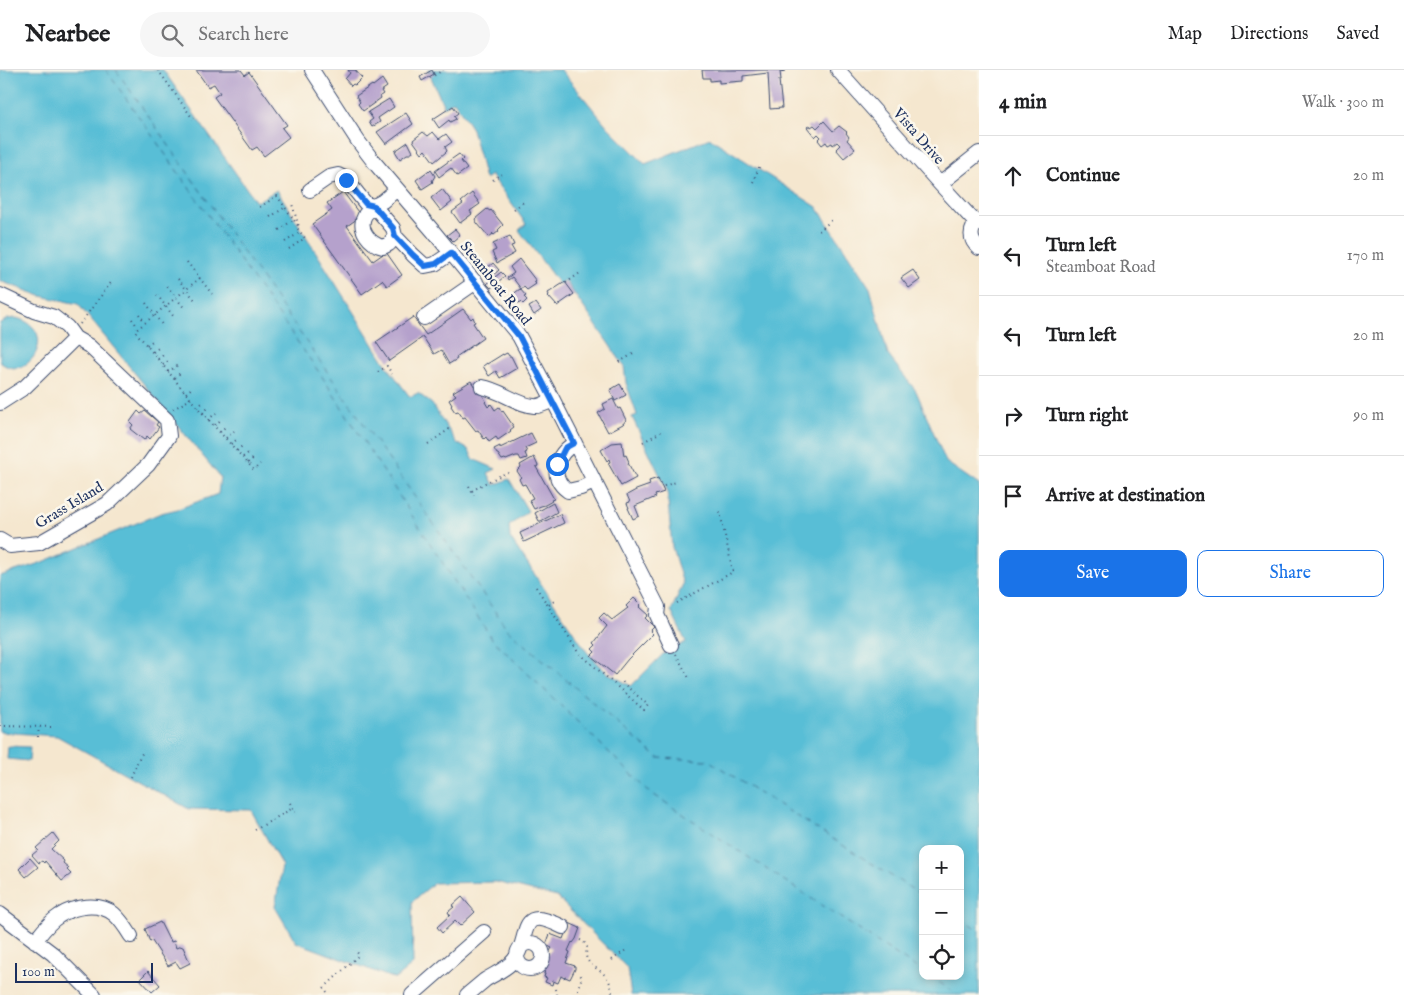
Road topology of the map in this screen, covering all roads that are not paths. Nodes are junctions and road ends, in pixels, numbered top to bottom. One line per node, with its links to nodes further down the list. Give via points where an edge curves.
1 (312, 70): 6 (street, Steamboat Road, via 358,141)
2 (838, 70): 4 (street, Vista Drive)
3 (979, 153): 4 (street)
4 (940, 184): 8 (street, Vista Drive)
5 (310, 190): 7 (street, via 338,175 366,204)
6 (397, 190): 7 (street); 11 (street, Steamboat Road)
7 (374, 206): 9 (street, via 393,228); 9 (street, via 365,214 362,223 369,240 383,247)
8 (978, 222): 10 (street, Vista Drive, via 971,236)
9 (395, 236): 11 (street, via 425,266 436,264)
10 (979, 248)
11 (451, 253): 12 (street, Steamboat Road)
12 (476, 282): 14 (street); 17 (street, Steamboat Road, via 519,336)
13 (0, 295): 15 (street, Grass Island, via 54,317)
14 (424, 318)
15 (75, 338): 18 (street, via 25,387); 21 (street, Grass Island, via 89,346 167,420 169,436 148,465 108,504 39,543 10,546)
16 (482, 387): 17 (street, via 536,407)
17 (553, 400): 19 (street, Steamboat Road)
18 (0, 403)
19 (574, 443): 20 (street, Steamboat Road); 20 (street, via 565,448 557,464 556,478 568,491)
20 (594, 482): 22 (street, Steamboat Road, via 658,607 657,615)
21 (0, 540)
22 (671, 645)
23 (0, 914): 27 (street)
24 (563, 927): 30 (street, via 540,918 532,921 526,927 513,961)
25 (484, 932): 29 (street)
26 (130, 936): 27 (street, via 114,914 87,906 59,916)
27 (35, 941): 28 (street)
28 (94, 995)
29 (412, 995)
30 (467, 995)

